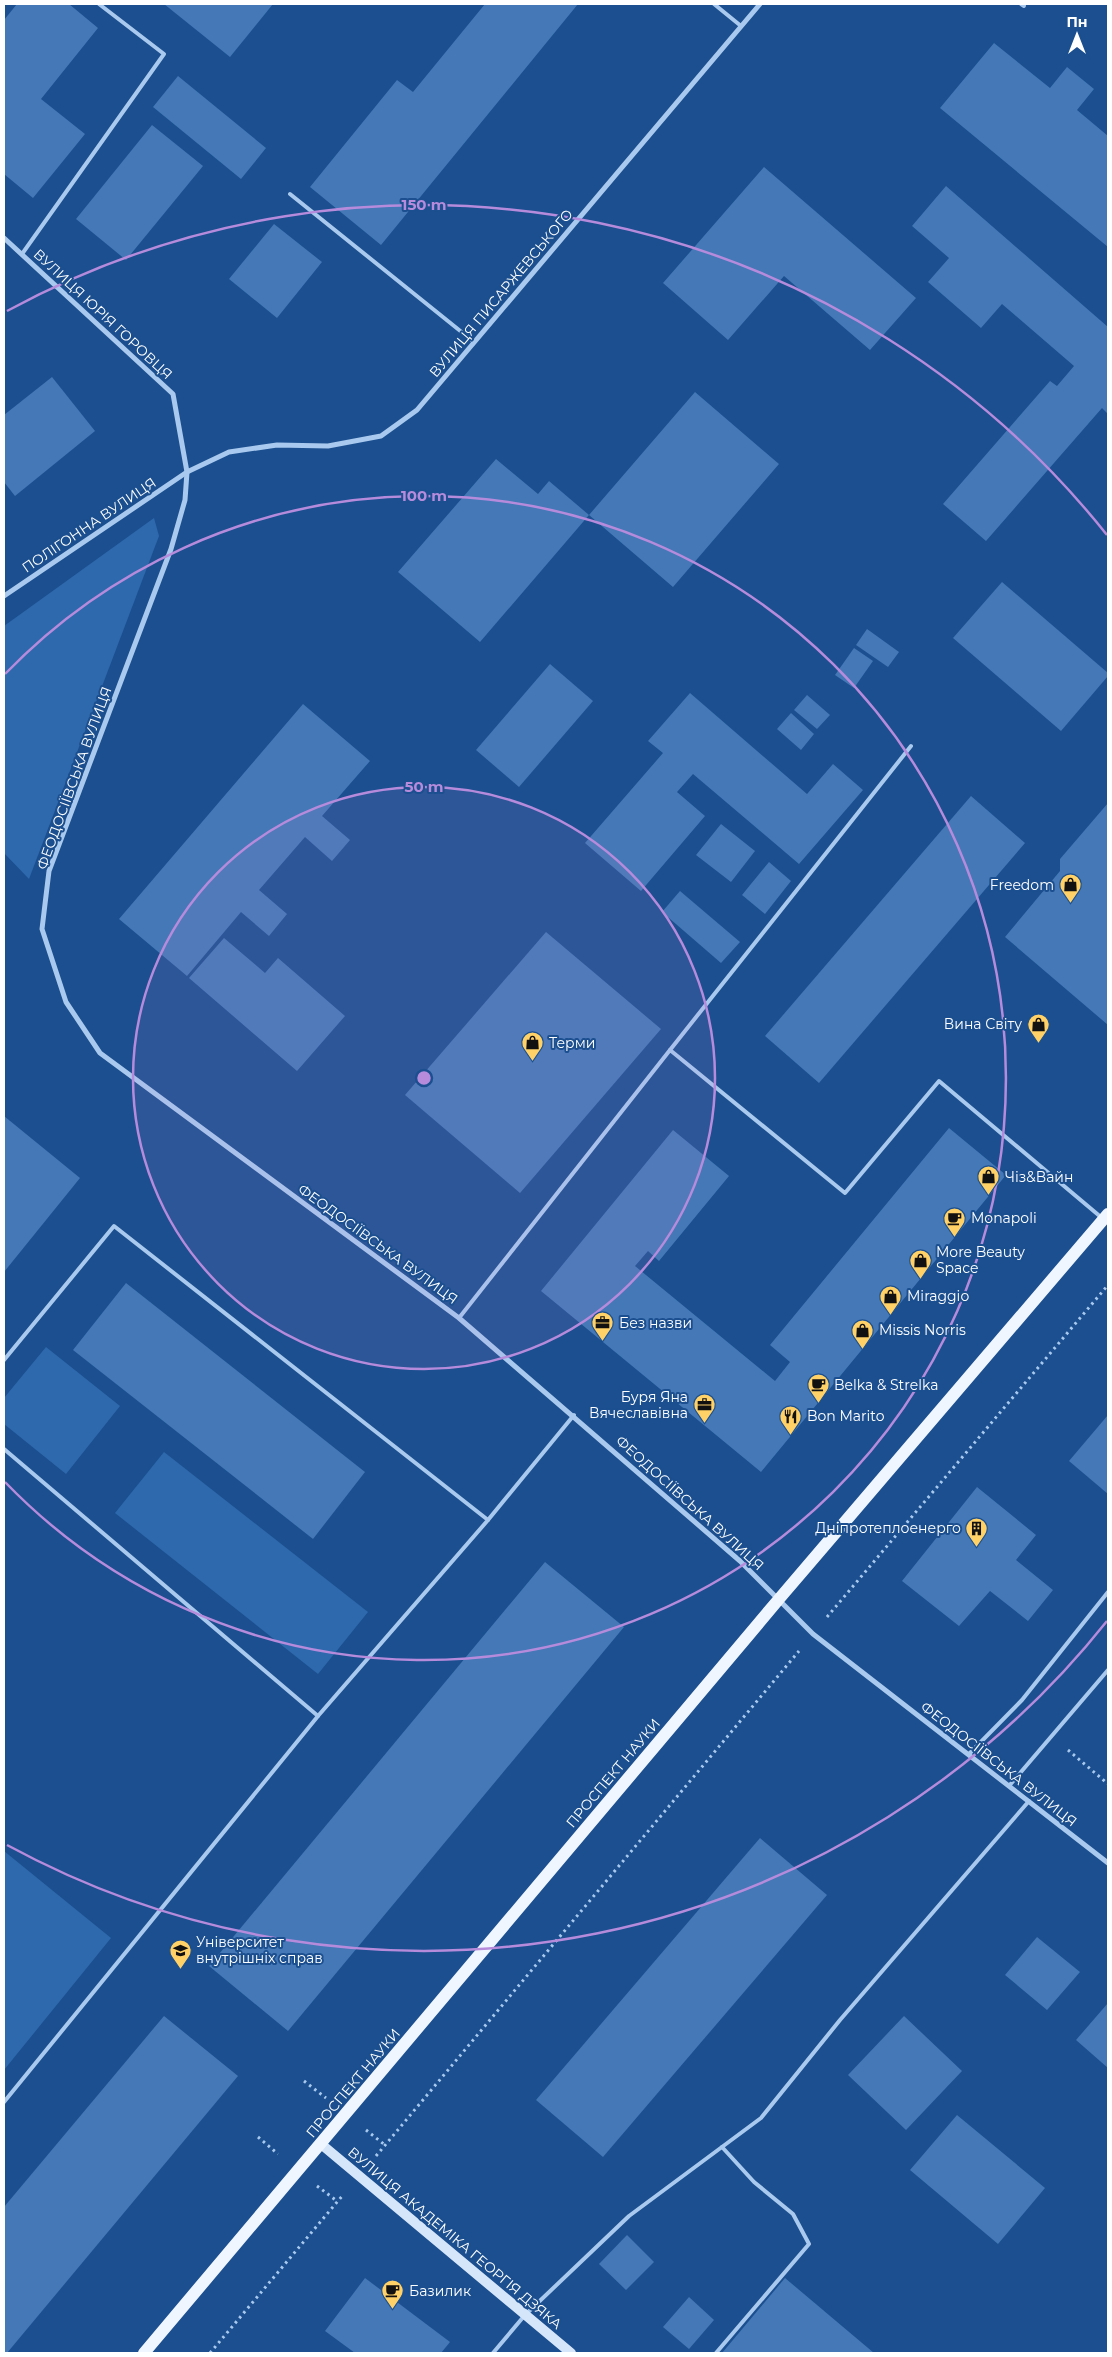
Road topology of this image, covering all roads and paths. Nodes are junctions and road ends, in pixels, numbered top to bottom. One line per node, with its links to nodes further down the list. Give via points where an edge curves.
1 (99, 4): 7 (lane, via 164,54)
2 (714, 4): 4 (lane)
3 (760, 4): 4 (street, ВУЛИЦЯ ПИСАРЖЕВСЬКОГО)
4 (741, 26): 8 (street, ВУЛИЦЯ ПИСАРЖЕВСЬКОГО)
5 (290, 194): 8 (lane)
6 (4, 238): 7 (street, ВУЛИЦЯ ЮРІЯ ГОРОВЦЯ)
7 (22, 254): 9 (street, ВУЛИЦЯ ЮРІЯ ГОРОВЦЯ, via 173,394)
8 (474, 342): 9 (street, ВУЛИЦЯ ПИСАРЖЕВСЬКОГО, via 417,410 381,436 328,446 277,445 229,452)
9 (187, 472): 10 (street, ПОЛІГОННА ВУЛИЦЯ); 15 (street, ФЕОДОСІЇВСЬКА ВУЛИЦЯ, via 184,500 171,549 49,872 42,929 66,1002 100,1053)
10 (4, 596)
11 (911, 746): 12 (lane)
12 (670, 1050): 13 (lane, via 845,1193 939,1081); 15 (lane)
13 (1106, 1216): 21 (main road, ПРОСПЕКТ НАУКИ)
14 (1108, 1284): 22 (path)
15 (459, 1318): 17 (street, ФЕОДОСІЇВСЬКА ВУЛИЦЯ)
16 (4, 1360): 19 (lane, via 114,1226)
17 (574, 1415): 19 (lane); 21 (street, ФЕОДОСІЇВСЬКА ВУЛИЦЯ)
18 (4, 1449): 24 (lane)
19 (488, 1520): 24 (lane)
20 (1108, 1592): 26 (lane, via 1022,1700)
21 (779, 1599): 22 (street, ФЕОДОСІЇВСЬКА ВУЛИЦЯ); 32 (main road, ПРОСПЕКТ НАУКИ)
22 (813, 1634): 26 (street, ФЕОДОСІЇВСЬКА ВУЛИЦЯ); 34 (path)
23 (1108, 1670): 25 (lane)
24 (318, 1716): 31 (lane)
25 (1052, 1736): 27 (path); 28 (lane)
26 (968, 1754): 28 (street, ФЕОДОСІЇВСЬКА ВУЛИЦЯ)
27 (1108, 1784)
28 (1009, 1786): 29 (street, ФЕОДОСІЇВСЬКА ВУЛИЦЯ)
29 (1029, 1801): 30 (street, ФЕОДОСІЇВСЬКА ВУЛИЦЯ); 33 (lane, via 840,2020 761,2118)
30 (1108, 1863)
31 (4, 2102)
32 (321, 2144): 34 (main road, ВУЛИЦЯ АКАДЕМІКА ГЕОРГІЯ ДЗЯКА); 36 (main road, ПРОСПЕКТ НАУКИ)
33 (722, 2147): 35 (lane, via 629,2216); 40 (lane, via 754,2182 793,2214 809,2244)
34 (359, 2176): 35 (main road, ВУЛИЦЯ АКАДЕМІКА ГЕОРГІЯ ДЗЯКА); 37 (path)
35 (525, 2315): 38 (lane); 39 (main road, ВУЛИЦЯ АКАДЕМІКА ГЕОРГІЯ ДЗЯКА)
36 (144, 2353)
37 (210, 2353)
38 (493, 2353)
39 (571, 2353)
40 (716, 2353)

